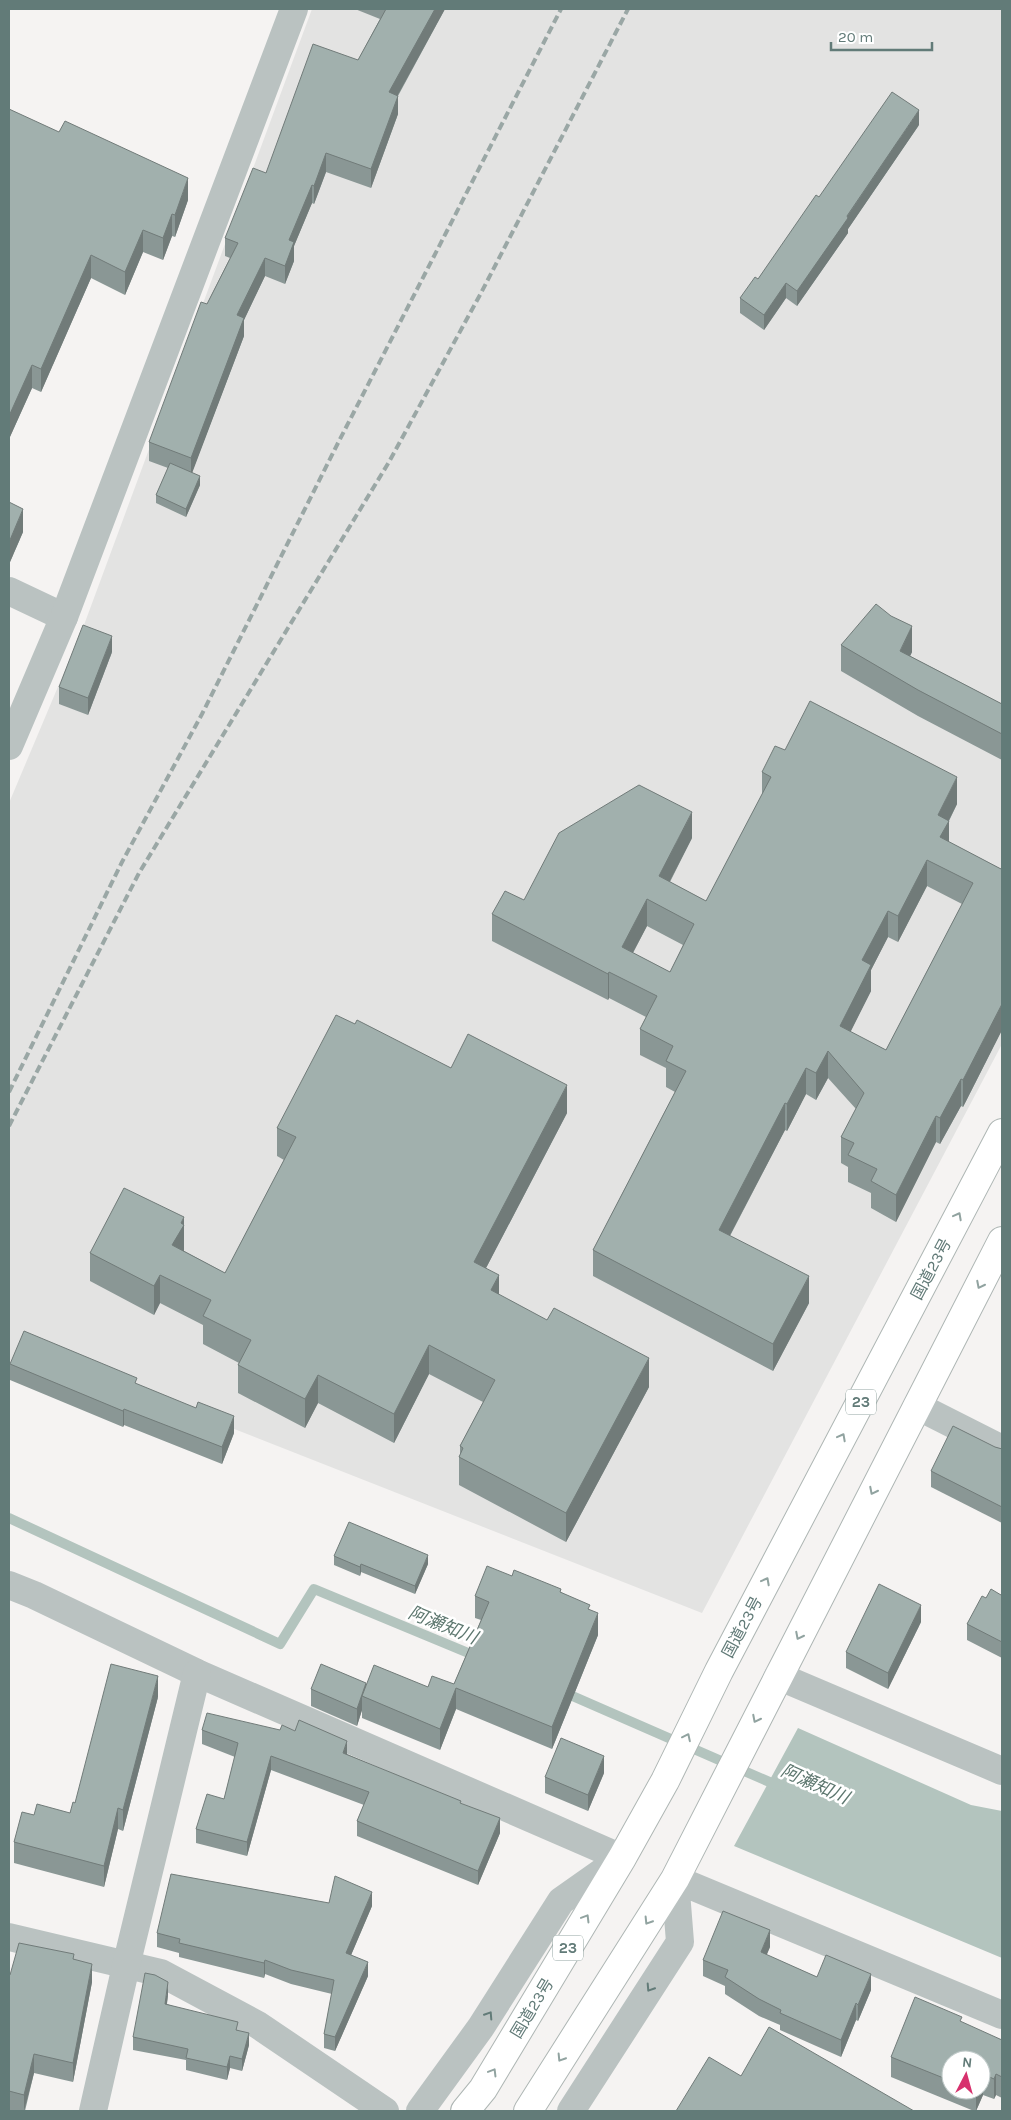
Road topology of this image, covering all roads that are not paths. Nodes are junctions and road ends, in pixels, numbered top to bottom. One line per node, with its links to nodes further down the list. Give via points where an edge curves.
1 (294, 9): 3 (street)
2 (9, 591): 3 (street)
3 (64, 617): 4 (street)
4 (9, 746)
5 (1002, 1133): 13 (highway, 国道23号 / 23, one-way to 5)
6 (1002, 1241): 7 (highway, one-way to 7)
7 (917, 1406): 8 (street); 11 (highway, one-way to 11)
8 (1002, 1449)
9 (9, 1585): 10 (street)
10 (198, 1673): 13 (street); 16 (street)
11 (778, 1676): 12 (street); 14 (highway, one-way to 14)
12 (1002, 1771)
13 (622, 1858): 20 (street, one-way to 13, via 481,2027 561,1901); 21 (highway, 国道23号 / 23, one-way to 13, via 483,2089)
14 (678, 1871): 17 (street); 22 (highway, one-way to 22); 23 (street, one-way to 23, via 680,1942)
15 (9, 1937): 16 (street)
16 (126, 1966): 18 (street); 19 (street, via 161,1973 258,2025)
17 (1002, 2015)
18 (93, 2111)
19 (385, 2111)
20 (420, 2111)
21 (465, 2111)
22 (528, 2111)
23 (571, 2111)

